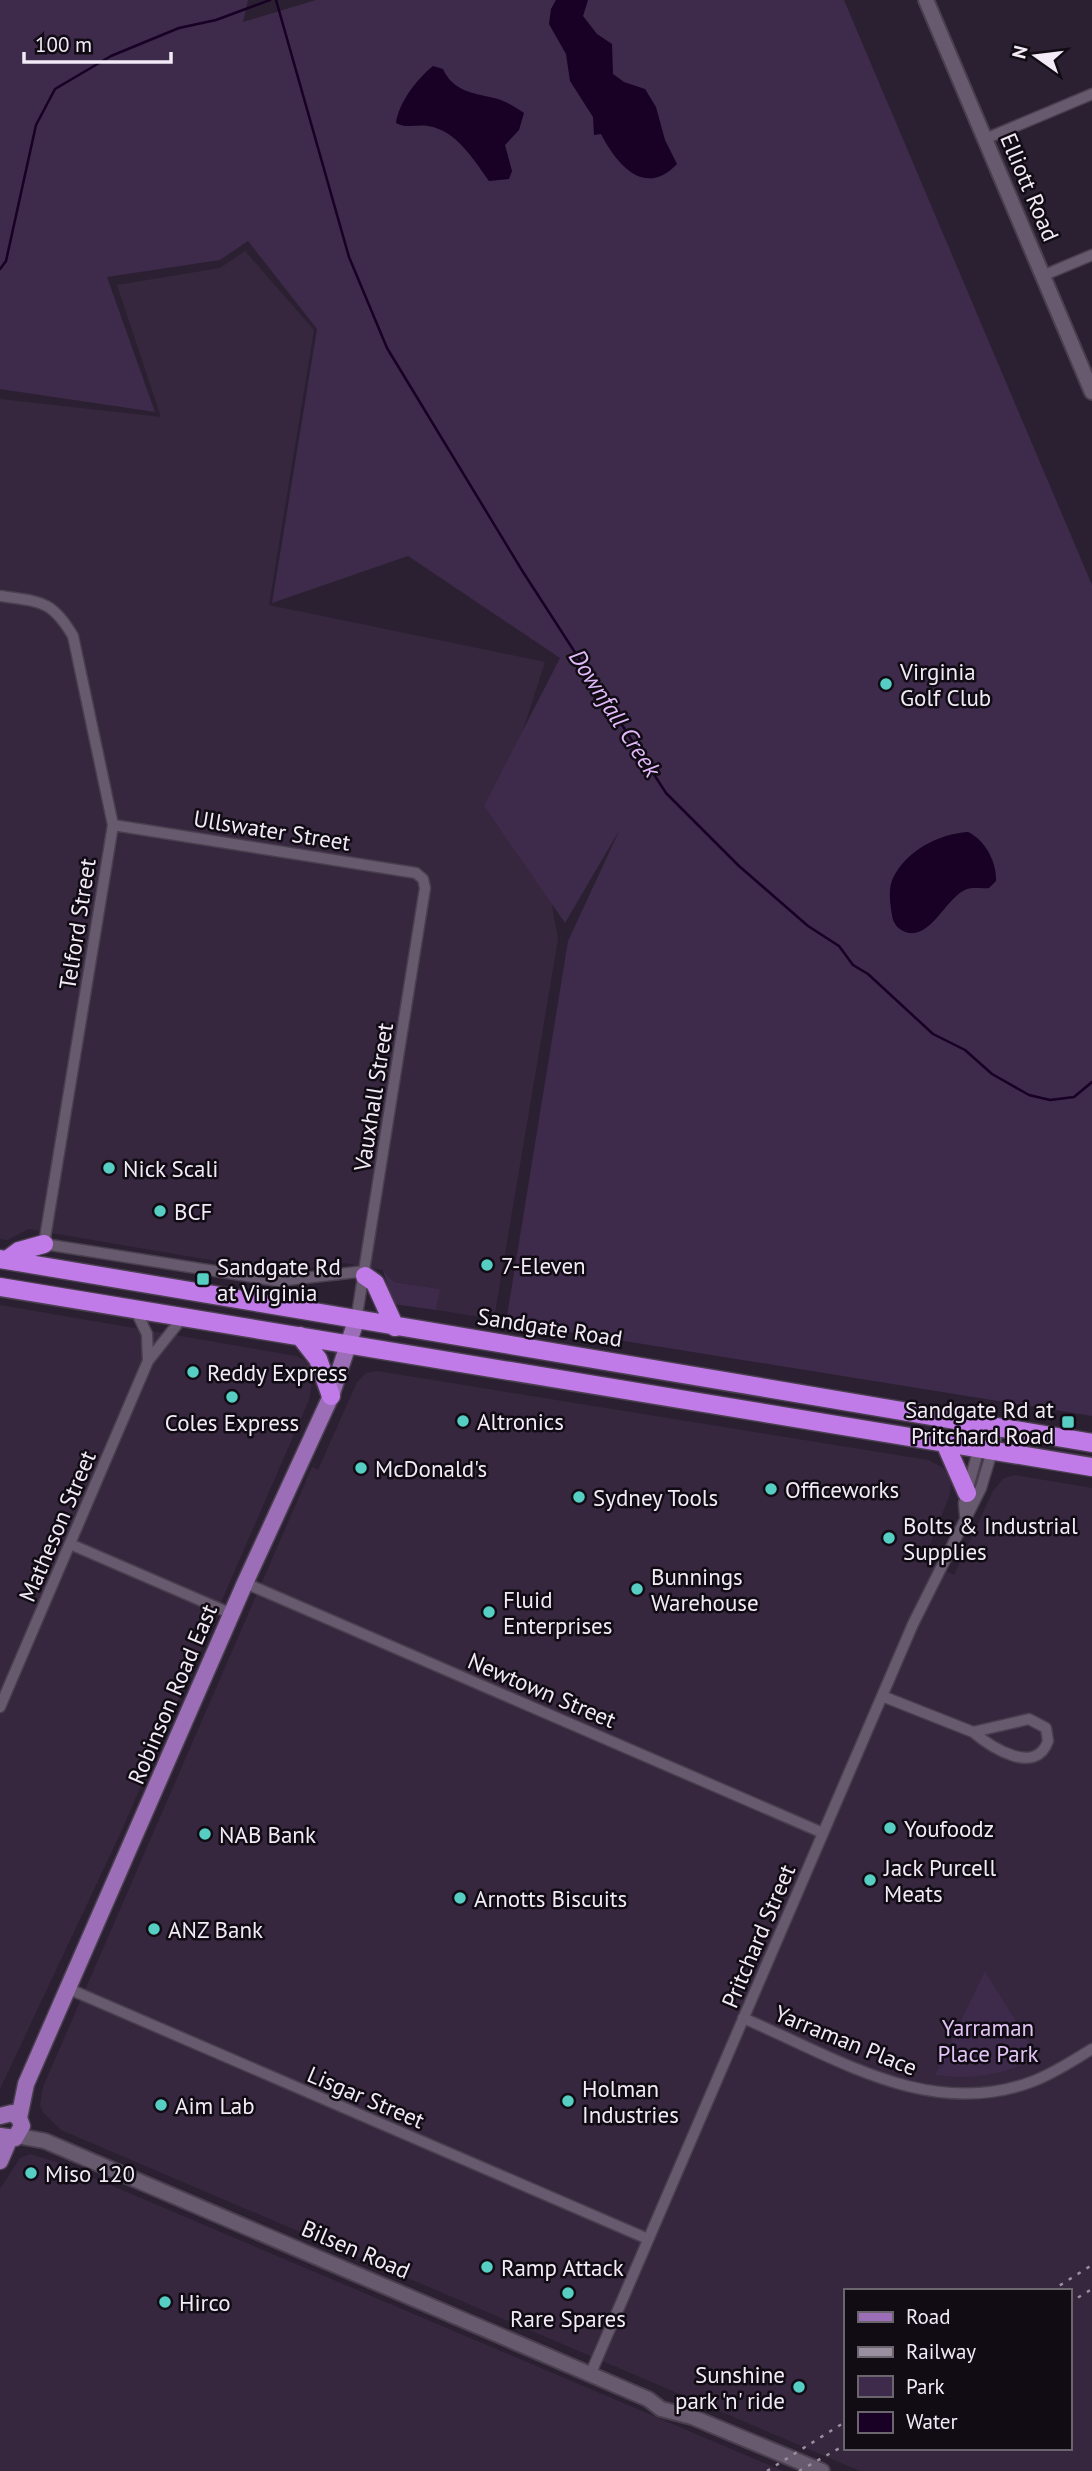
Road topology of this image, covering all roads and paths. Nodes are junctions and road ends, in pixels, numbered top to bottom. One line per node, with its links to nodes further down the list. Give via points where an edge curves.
1 (930, 1): 3 (street, Elliott Road)
2 (1092, 94): 3 (street)
3 (985, 139): 5 (street, Elliott Road)
4 (1092, 255): 5 (street)
5 (1042, 276): 6 (street, Elliott Road)
6 (1092, 392)
7 (0, 596): 8 (street, Telford Street, via 46,603 61,615 73,636)
8 (113, 825): 9 (street, Ullswater Street, via 416,873); 10 (street, Telford Street)
9 (423, 879): 12 (street, Vauxhall Street)
10 (44, 1244): 11 (highway); 12 (street, via 278,1281)
11 (4, 1259): 16 (highway, Sandgate Road)
12 (366, 1274): 16 (street, Vauxhall Street); 17 (highway)
13 (0, 1287): 14 (highway)
14 (135, 1309): 15 (highway); 20 (street, via 147,1334)
15 (183, 1317): 18 (highway); 20 (street, Matheson Street)
16 (356, 1321): 17 (highway, Sandgate Road); 19 (main road, Robinson Road East)
17 (396, 1327): 22 (highway, Sandgate Road)
18 (300, 1336): 19 (highway); 21 (highway, via 318,1359)
19 (350, 1344): 21 (main road, Robinson Road East); 23 (highway)
20 (148, 1361): 29 (street, Matheson Street)
21 (331, 1396): 30 (main road, Robinson Road East)
22 (992, 1426): 24 (highway, Sandgate Road); 25 (street, Pritchard Street)
23 (945, 1443): 25 (highway); 27 (highway)
24 (1092, 1443)
25 (987, 1449): 26 (highway); 27 (street, Pritchard Street); 28 (street, Pritchard Street, via 982,1488)
26 (1092, 1466)
27 (967, 1493): 28 (street, Pritchard Street)
28 (965, 1515): 32 (street, Pritchard Street)
29 (70, 1544): 31 (street); 33 (street, Matheson Street)
30 (245, 1583): 31 (main road, Robinson Road East); 35 (street, Newtown Street)
31 (232, 1614): 36 (main road, Robinson Road East)
32 (882, 1696): 34 (street); 35 (street, Pritchard Street)
33 (0, 1707)
34 (973, 1732): 34 (street, via 1029,1719 1046,1728 1048,1741 1039,1756 1026,1758 986,1743)
35 (823, 1833): 37 (street, Pritchard Street)
36 (69, 1989): 39 (main road, Robinson Road East); 41 (street, Lisgar Street)
37 (743, 2018): 38 (street, Yarraman Place, via 890,2082 943,2095 1012,2089 1056,2071); 41 (street, Pritchard Street)
38 (1092, 2049)
39 (8, 2124): 40 (main road, Robinson Road East); 42 (street, Bilsen Road)
40 (0, 2161)
41 (648, 2239): 42 (street, Pritchard Street)
42 (590, 2375): 43 (street, Bilsen Road, via 661,2409 692,2417)
43 (822, 2471)

